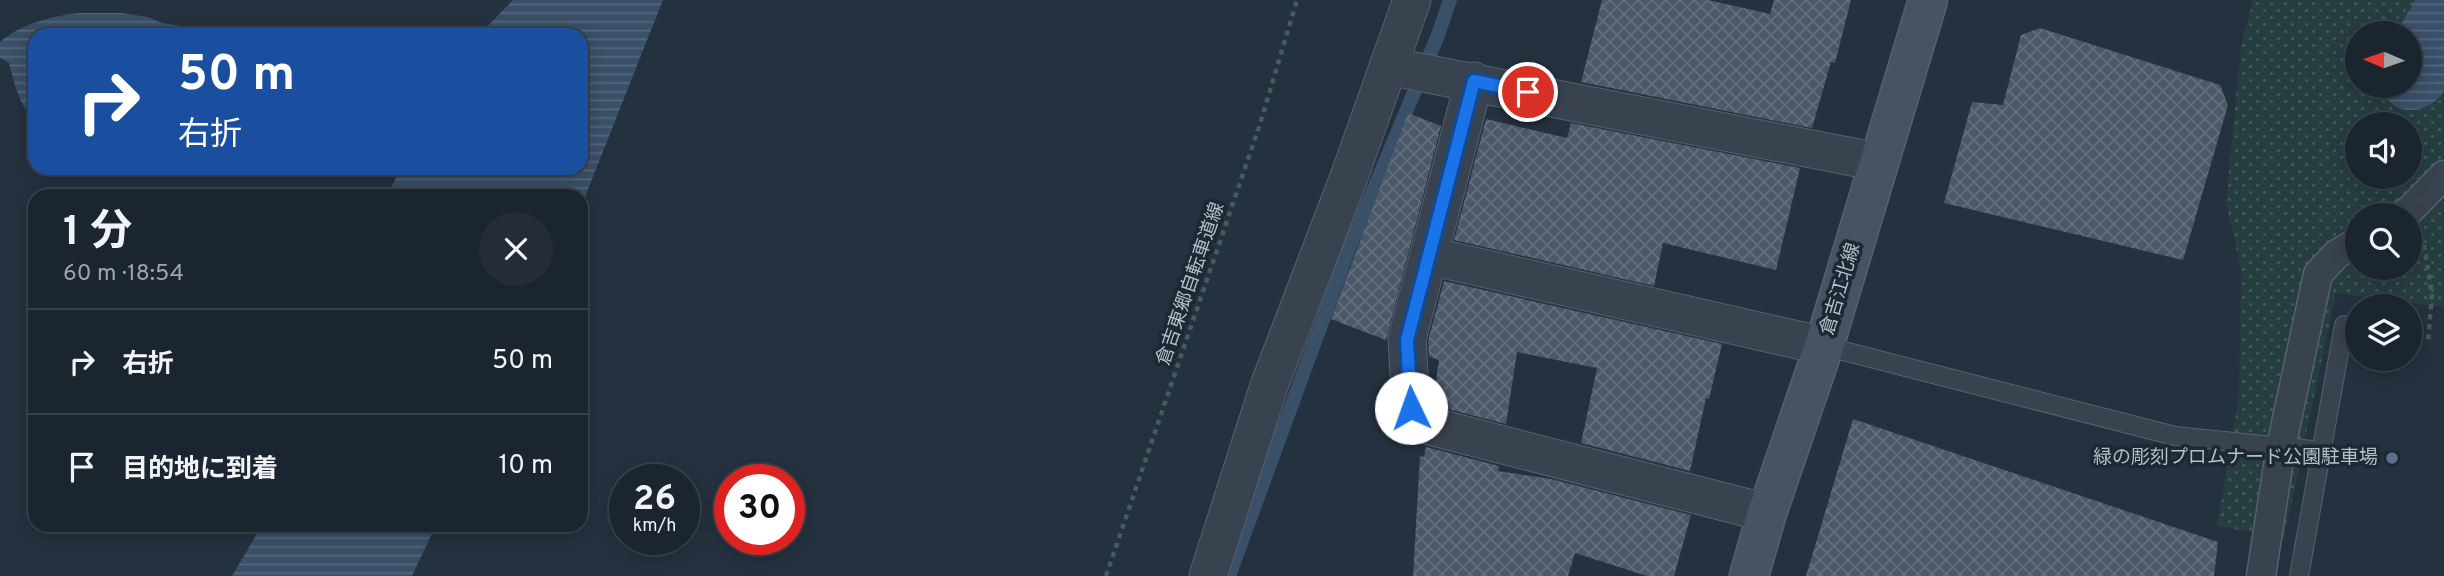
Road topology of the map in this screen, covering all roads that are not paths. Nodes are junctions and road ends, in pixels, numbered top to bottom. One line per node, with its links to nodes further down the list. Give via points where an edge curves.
1 (1412, 0): 3 (street)
2 (1928, 0): 5 (main road, 倉吉江北線)
3 (1388, 66): 4 (street); 15 (street, via 1269,386)
4 (1474, 81): 5 (street); 9 (street)
5 (1878, 162): 11 (main road, 倉吉江北線)
6 (2444, 175): 7 (street)
7 (2416, 203)
8 (2345, 249): 12 (street, via 2318,274)
9 (1430, 256): 11 (street); 14 (street, via 1407,340 1411,408 1430,426)
10 (2344, 325): 13 (lane)
11 (1824, 346): 12 (lane, via 2175,436); 14 (main road, 倉吉江北線)
12 (2281, 447): 13 (lane); 17 (street)
13 (2322, 451): 18 (lane)
14 (1767, 513): 16 (main road, 倉吉江北線)
15 (1208, 576)
16 (1749, 576)
17 (2261, 576)
18 (2299, 576)

